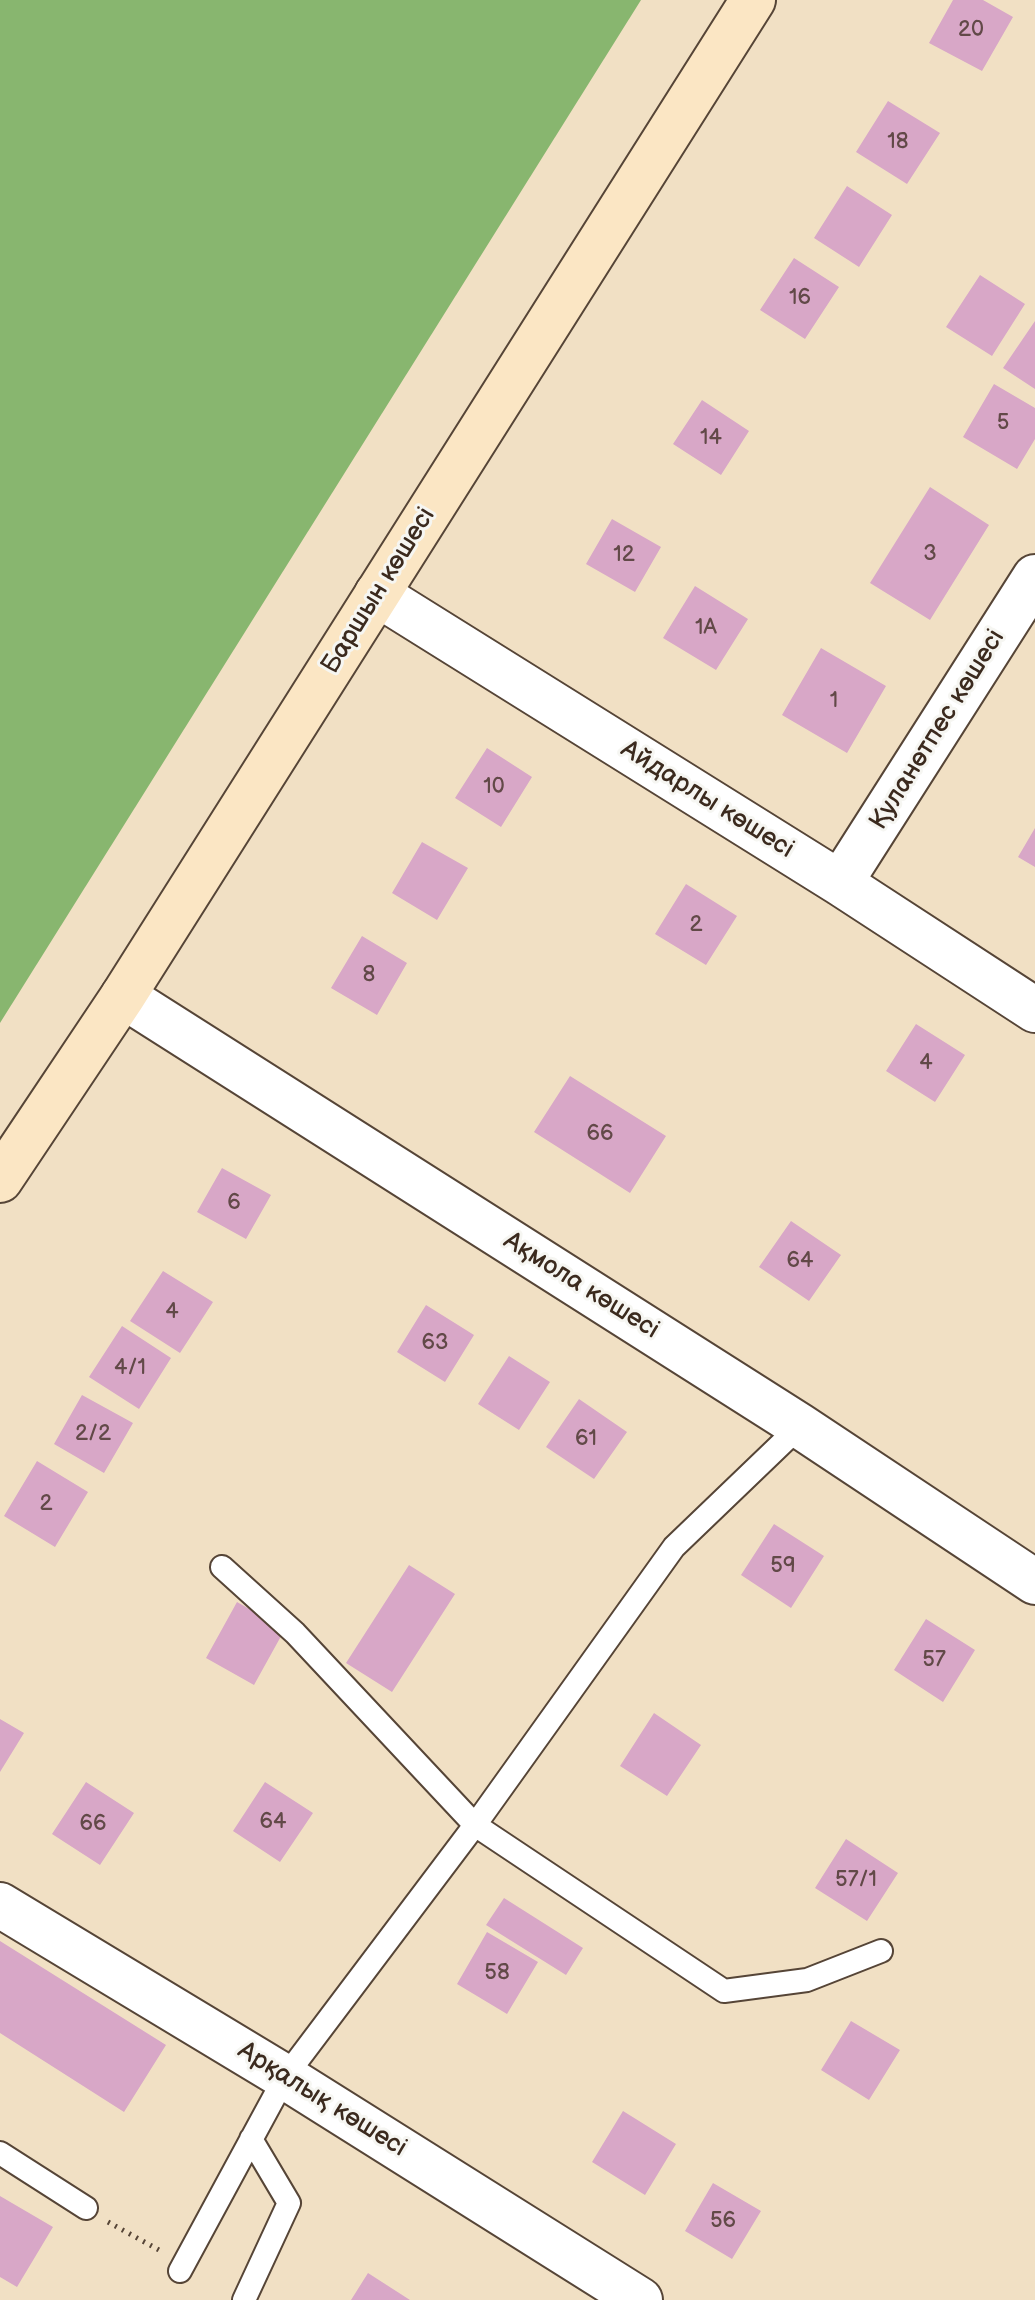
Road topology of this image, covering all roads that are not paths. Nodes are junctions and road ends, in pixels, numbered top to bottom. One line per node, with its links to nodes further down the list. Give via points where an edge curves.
1 (753, 0): 3 (street, Баршын көшесі)
2 (1035, 577): 4 (street, Қуланөтпес көшесі)
3 (377, 594): 4 (street, Айдарлы көшесі); 5 (street, Баршын көшесі)
4 (840, 883): 6 (street, Айдарлы көшесі)
5 (123, 996): 7 (street, Баршын көшесі); 8 (street, Ақмола көшесі)
6 (1035, 1010)
7 (0, 1180)
8 (800, 1426): 10 (street, Ақмола көшесі); 11 (lane, via 674,1547)
9 (222, 1567): 11 (lane, via 295,1633)
10 (1035, 1582)
11 (475, 1825): 13 (lane, via 724,1991 807,1980); 14 (lane)
12 (0, 1905): 14 (street, Арқалық көшесі)
13 (881, 1951)
14 (285, 2077): 15 (lane); 20 (street, Арқалық көшесі)
15 (251, 2139): 18 (lane); 19 (lane, via 289,2203)
16 (0, 2153): 17 (lane)
17 (86, 2208)
18 (186, 2261)
19 (244, 2300)
20 (640, 2300)

